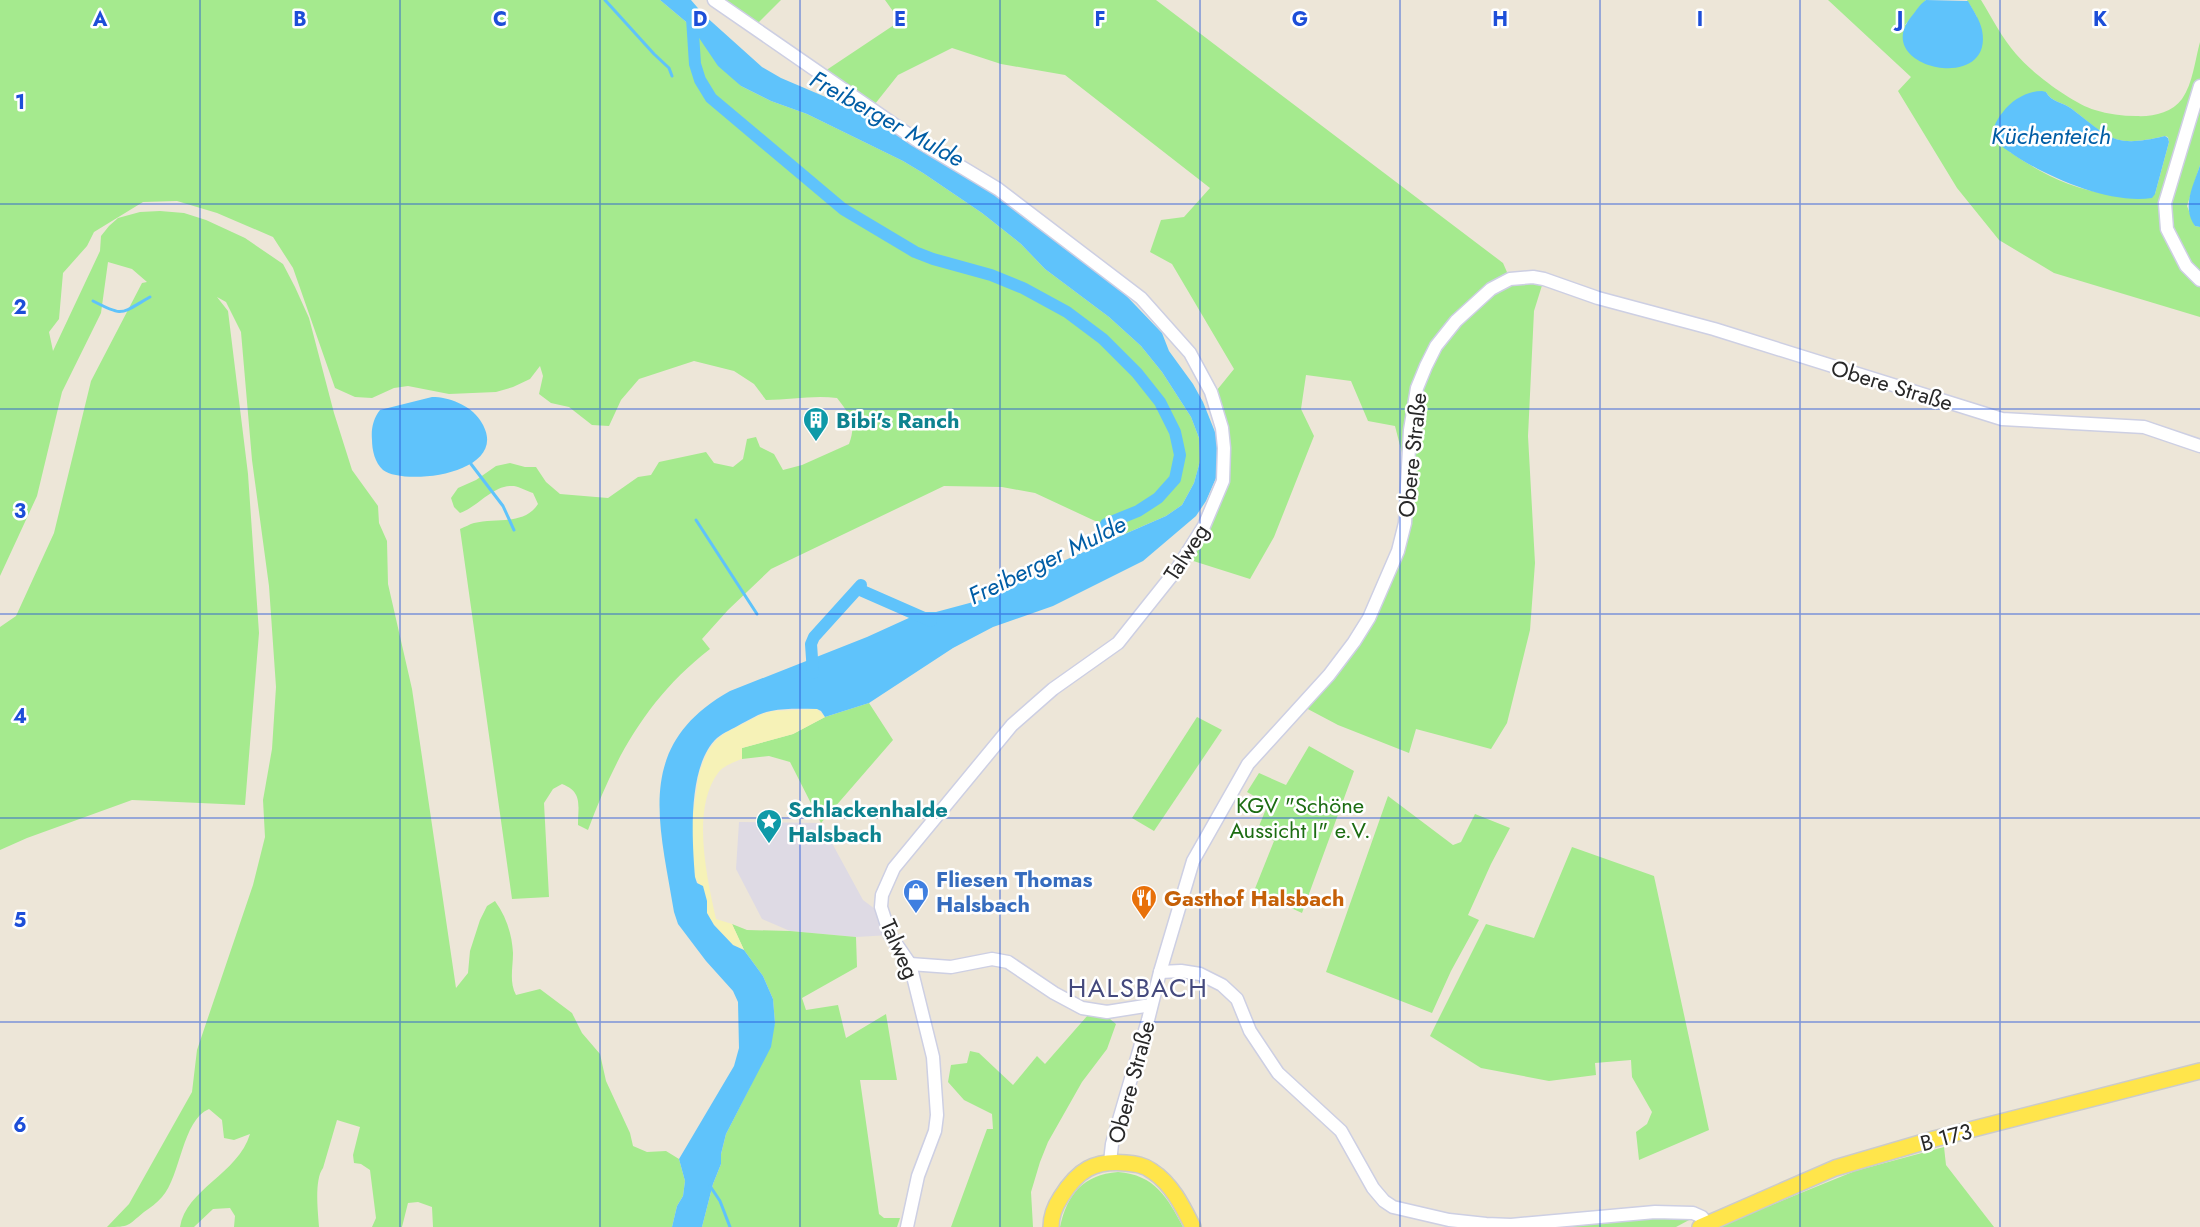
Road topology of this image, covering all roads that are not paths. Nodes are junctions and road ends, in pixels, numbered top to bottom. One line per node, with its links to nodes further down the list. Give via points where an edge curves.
1 (714, 0): 5 (street, Talweg, via 897,127 998,189 1141,298 1190,353 1210,392 1222,428 1223,482 1204,526 1177,569 1118,643 1053,689 1012,725 894,868 881,907 890,935)
2 (2200, 86): 3 (street, via 2165,203 2167,229 2186,266)
3 (2200, 280)
4 (2200, 446): 6 (street, Obere Straße, via 2144,427 2002,419 1544,279 1504,281 1456,321 1426,366 1410,430 1405,523 1386,583 1369,618 1329,675 1248,764 1193,861)
5 (910, 964): 7 (street, via 951,967 992,959 1008,962 1083,1008 1107,1012); 11 (street, Talweg, via 933,1057 937,1115)
6 (1160, 972): 7 (street, Obere Straße); 10 (street, via 1200,974 1222,985 1237,999 1250,1031 1278,1073 1341,1131 1373,1188 1393,1207 1449,1220 1495,1225 1655,1212 1693,1213 1702,1217)
7 (1151, 1005): 9 (street, Obere Straße)
8 (2200, 1071): 10 (main road, B 173 / B 173, via 1835,1168)
9 (1110, 1162): 12 (main road, via 1088,1168 1072,1180 1055,1207); 13 (main road, via 1141,1165 1155,1172 1177,1196)
10 (1703, 1225)
11 (907, 1227)
12 (1051, 1227)
13 (1193, 1227)

